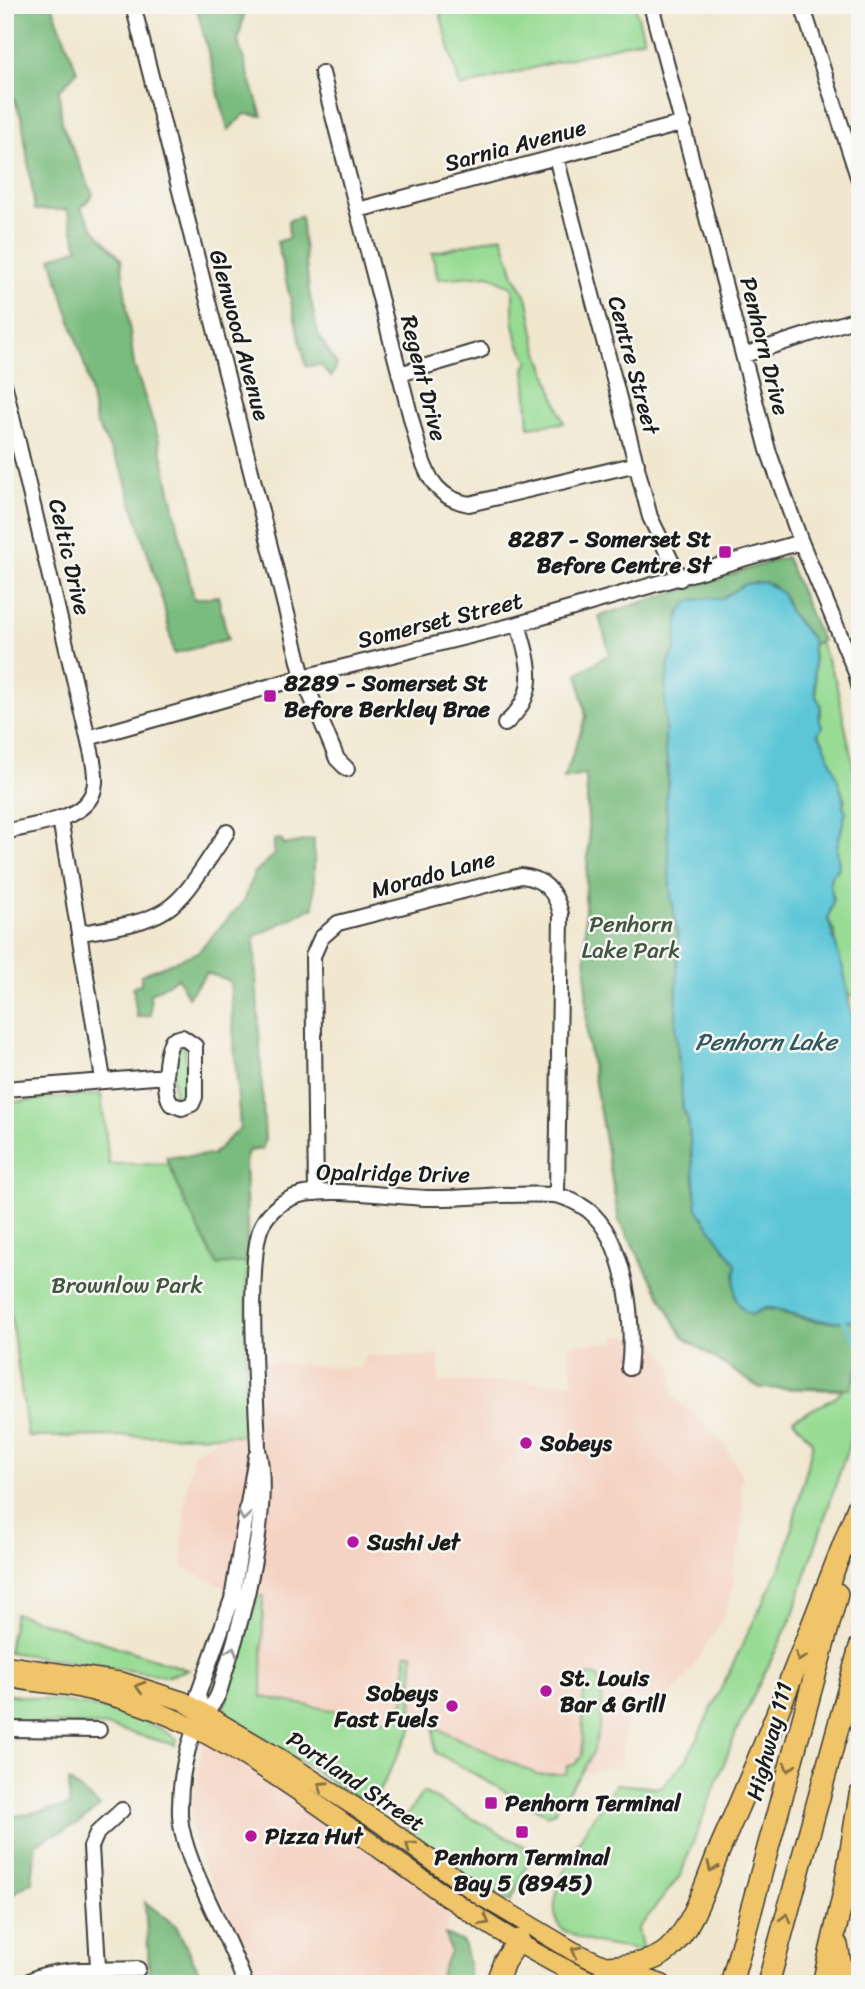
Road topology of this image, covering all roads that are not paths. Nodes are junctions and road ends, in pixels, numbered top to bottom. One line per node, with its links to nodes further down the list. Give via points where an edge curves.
1 (133, 5): 19 (street, Glenwood Avenue)
2 (651, 5): 5 (street, Penhorn Drive)
3 (802, 5): 7 (street)
4 (321, 73): 8 (street, Regent Drive)
5 (684, 123): 6 (street, Sarnia Avenue); 11 (street, Penhorn Drive)
6 (556, 157): 8 (street, Sarnia Avenue); 14 (street, Centre Street)
7 (860, 183)
8 (358, 210): 12 (street, Regent Drive)
9 (860, 318): 11 (street)
10 (481, 350): 12 (street)
11 (744, 355): 15 (street, Penhorn Drive, via 768,450)
12 (400, 374): 14 (street, Regent Drive, via 424,467 436,487 454,501 484,502)
13 (6, 392): 22 (street, Celtic Drive)
14 (637, 464): 16 (street, Centre Street, via 650,517)
15 (801, 542): 16 (street, Somerset Street); 18 (street, Penhorn Drive)
16 (680, 579): 17 (street, Somerset Street)
17 (519, 624): 19 (street, Somerset Street); 21 (street, via 530,686 528,696)
18 (858, 672): 20 (street, Penhorn Drive)
19 (303, 677): 22 (street, Somerset Street); 23 (street, Glenwood Avenue, via 337,759)
20 (860, 690)
21 (505, 724)
22 (88, 738): 24 (street, Celtic Drive, via 96,784 85,805)
23 (347, 769)
24 (60, 818): 25 (street, Celtic Drive); 27 (street)
25 (5, 832)
26 (228, 832): 27 (street, via 174,907 148,920)
27 (80, 933): 29 (street)
28 (166, 1076): 29 (street)
29 (103, 1079): 30 (street)
30 (5, 1089)
31 (316, 1193): 32 (street, Opalridge Drive, via 428,1198); 32 (street, Morado Lane, via 313,956 321,938 338,923 521,876 540,881 554,892 561,914); 39 (street, Opalridge Drive, via 282,1203 267,1217 257,1236 254,1310 260,1513 242,1621 214,1703)
32 (557, 1195): 33 (street, Opalridge Drive, via 586,1209 602,1224 617,1250 632,1348)
33 (629, 1368)
34 (860, 1502): 47 (highway, one-way to 47, via 769,1736 689,1921 667,1951)
35 (860, 1511): 53 (highway, Highway 111, one-way to 53)
36 (860, 1647): 54 (highway, one-way to 36)
37 (5, 1665): 39 (main road, Portland Street, one-way to 37, via 183,1701 123,1682)
38 (5, 1676): 39 (main road, Portland Street)
39 (200, 1720): 45 (main road, Portland Street, via 454,1903); 50 (street, Opalridge Drive, via 183,1773 180,1818 189,1853)
40 (5, 1729): 41 (street)
41 (99, 1730)
42 (860, 1795): 44 (highway)
43 (122, 1810): 48 (street, via 97,1833 91,1847)
44 (835, 1930): 55 (highway); 56 (highway)
45 (524, 1931): 47 (main road, Portland Street, via 573,1951); 51 (highway)
46 (138, 1969): 48 (street)
47 (602, 1975): 52 (main road, Portland Street)
48 (99, 1978): 49 (street, via 42,1975)
49 (25, 1984)
50 (245, 1984)
51 (496, 1984)
52 (662, 1984)
53 (731, 1984)
54 (768, 1984)
55 (823, 1984)
56 (844, 1984)

